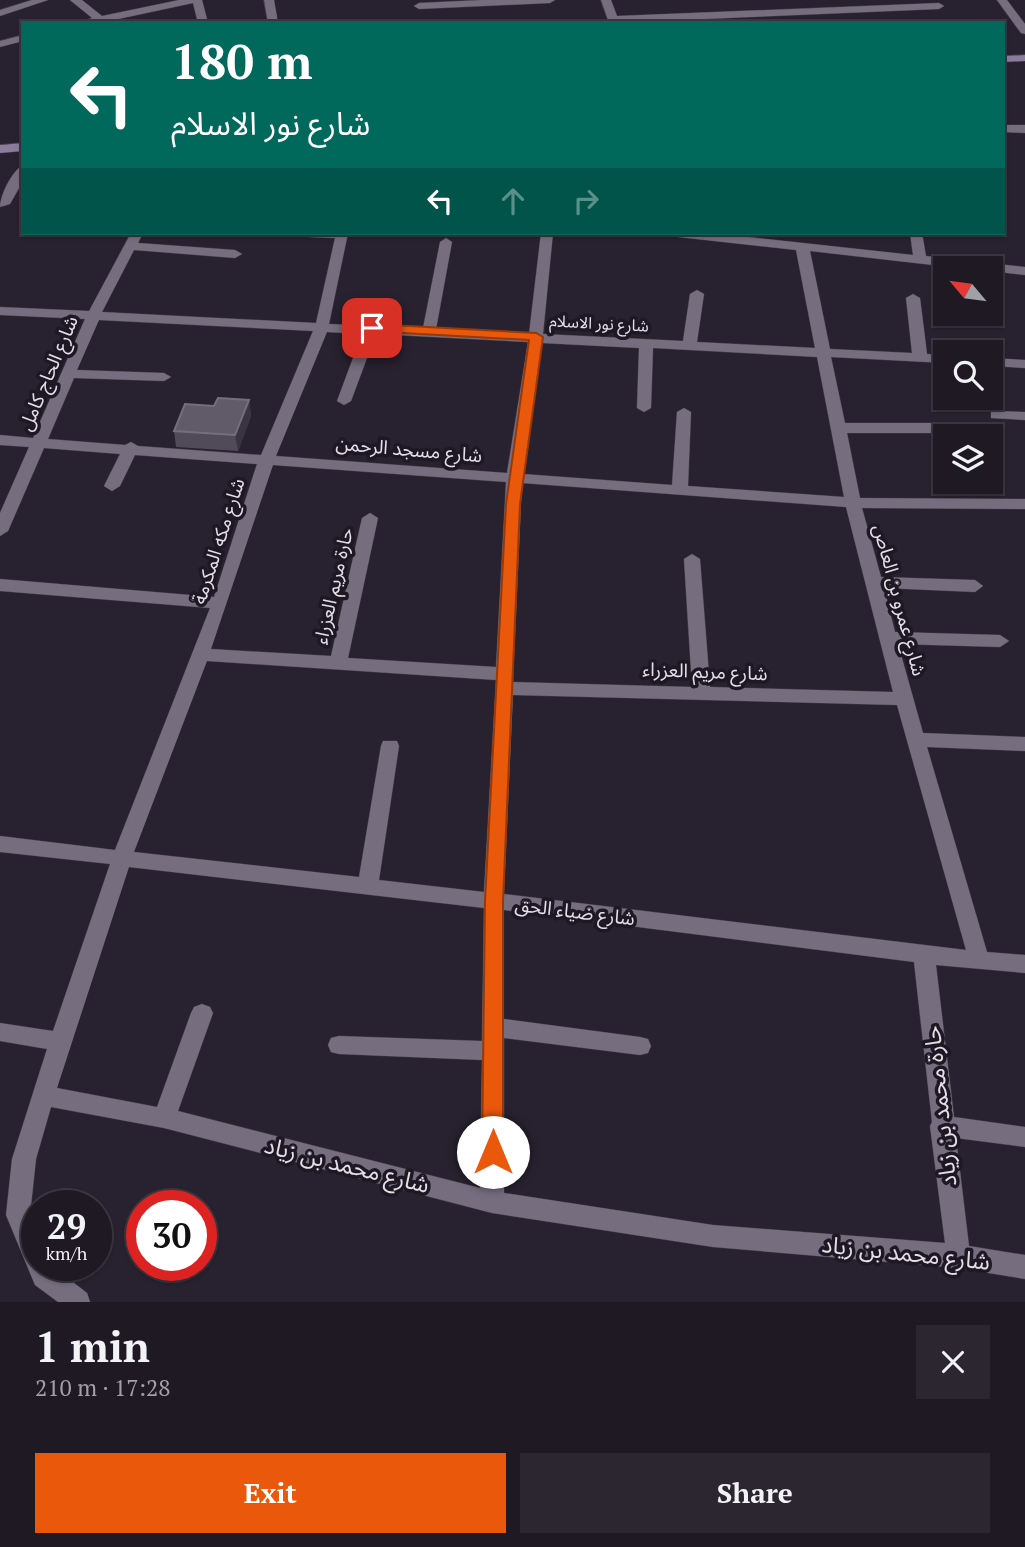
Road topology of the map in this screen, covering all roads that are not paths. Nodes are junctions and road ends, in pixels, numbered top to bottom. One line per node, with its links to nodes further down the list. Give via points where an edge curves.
1 (43, 0): 12 (street)
2 (75, 0): 13 (street)
3 (195, 0): 13 (street); 14 (street)
4 (269, 0): 15 (street)
5 (550, 0): 10 (street)
6 (606, 0): 16 (street)
7 (813, 0): 11 (street)
8 (1002, 0): 18 (street)
9 (939, 6): 11 (street)
10 (419, 7)
11 (820, 12): 16 (street); 17 (street)
12 (0, 13)
13 (103, 21)
14 (202, 21)
15 (272, 21)
16 (613, 21)
17 (826, 21)
18 (1025, 31)
19 (21, 39): 20 (street)
20 (0, 44)
21 (1025, 58): 22 (street)
22 (1005, 59)
23 (1005, 129): 24 (street)
24 (1023, 129): 25 (street)
25 (1025, 145)
26 (21, 148): 27 (street)
27 (0, 149)
28 (21, 173): 29 (street)
29 (4, 204)
30 (342, 235): 44 (street, شارع مكه المكرمة)
31 (547, 235): 47 (street)
32 (699, 235): 36 (street)
33 (916, 235): 38 (street)
34 (134, 239): 37 (street); 43 (street, شارع الحاج كامل)
35 (446, 242): 46 (street)
36 (802, 245): 38 (street); 50 (street, شارع عمرو بن العاص)
37 (235, 254)
38 (920, 259): 39 (street)
39 (1025, 271)
40 (696, 294): 49 (street)
41 (913, 298): 51 (street)
42 (0, 311): 43 (street, شارع نور الاسلام)
43 (94, 315): 44 (street, شارع نور الاسلام); 55 (street, شارع الحاج كامل)
44 (322, 326): 45 (street, شارع نور الاسلام); 67 (street, شارع مكه المكرمة)
45 (372, 328): 46 (street, شارع نور الاسلام); 57 (street)
46 (429, 331): 47 (street, شارع نور الاسلام)
47 (536, 337): 48 (street, شارع نور الاسلام); 68 (street)
48 (646, 343): 49 (street, شارع نور الاسلام); 58 (street)
49 (690, 345): 50 (street, شارع نور الاسلام)
50 (823, 353): 51 (street, شارع نور الاسلام); 62 (street, شارع عمرو بن العاص)
51 (920, 358): 52 (street, شارع نور الاسلام)
52 (933, 359)
53 (1003, 363): 54 (street)
54 (1025, 364)
55 (69, 374): 56 (street); 65 (street, شارع الحاج كامل)
56 (164, 377)
57 (344, 401)
58 (644, 408)
59 (684, 412): 70 (street)
60 (996, 415): 61 (street)
61 (1025, 416)
62 (838, 428): 63 (street); 71 (street, شارع عمرو بن العاص)
63 (933, 428)
64 (0, 440): 65 (street, شارع مسجد الرحمن)
65 (40, 440): 66 (street, شارع مسجد الرحمن); 74 (street, شارع الحاج كامل)
66 (131, 447): 67 (street, شارع مسجد الرحمن); 69 (street)
67 (268, 457): 68 (street, شارع مسجد الرحمن); 79 (street, شارع مكه المكرمة)
68 (514, 479): 70 (street, شارع مسجد الرحمن); 84 (street)
69 (112, 486)
70 (680, 491): 71 (street, شارع مسجد الرحمن)
71 (853, 503): 72 (street, شارع مسجد الرحمن); 76 (street, شارع عمرو بن العاص)
72 (1025, 504)
73 (370, 518): 83 (street, حارة مريم العزراء)
74 (0, 531)
75 (692, 559): 85 (street)
76 (874, 582): 78 (street); 80 (street, شارع عمرو بن العاص)
77 (0, 585): 79 (street)
78 (975, 586)
79 (220, 603): 82 (street, شارع مكه المكرمة)
80 (888, 638): 81 (street); 86 (street, شارع عمرو بن العاص)
81 (1000, 641)
82 (200, 654): 83 (street, شارع مريم العزراء); 91 (street, شارع مكه المكرمة)
83 (338, 663): 84 (street, شارع مريم العزراء)
84 (505, 681): 85 (street, شارع مريم العزراء); 93 (street)
85 (701, 691): 86 (street, شارع مريم العزراء)
86 (904, 699): 87 (street, شارع عمرو بن العاص)
87 (916, 740): 88 (street); 95 (street, شارع عمرو بن العاص)
88 (1025, 744)
89 (390, 746): 92 (street)
90 (0, 844): 91 (street, شارع ضياء الحق)
91 (121, 860): 92 (street, شارع ضياء الحق); 100 (street)
92 (368, 887): 93 (street, شارع ضياء الحق)
93 (494, 901): 94 (street, شارع ضياء الحق); 98 (street)
94 (924, 956): 95 (street, شارع ضياء الحق); 106 (street, حارة محمد بن زياد)
95 (979, 960): 96 (street, شارع ضياء الحق)
96 (1025, 964)
97 (202, 1013): 105 (street)
98 (494, 1027): 102 (street); 103 (street)
99 (0, 1032): 100 (street)
100 (60, 1042): 104 (street)
101 (340, 1045): 103 (street)
102 (640, 1046)
103 (493, 1051): 108 (street)
104 (43, 1096): 105 (street, شارع محمد بن زياد); 109 (street, via 24,1159)
105 (164, 1118): 108 (street, شارع محمد بن زياد)
106 (941, 1126): 107 (street); 110 (street, حارة محمد بن زياد)
107 (1025, 1136)
108 (492, 1202): 110 (street, شارع محمد بن زياد, via 713,1236)
109 (21, 1222)
110 (958, 1256): 111 (street, شارع محمد بن زياد)
111 (1025, 1267)
112 (49, 1281): 113 (street)
113 (78, 1302)

